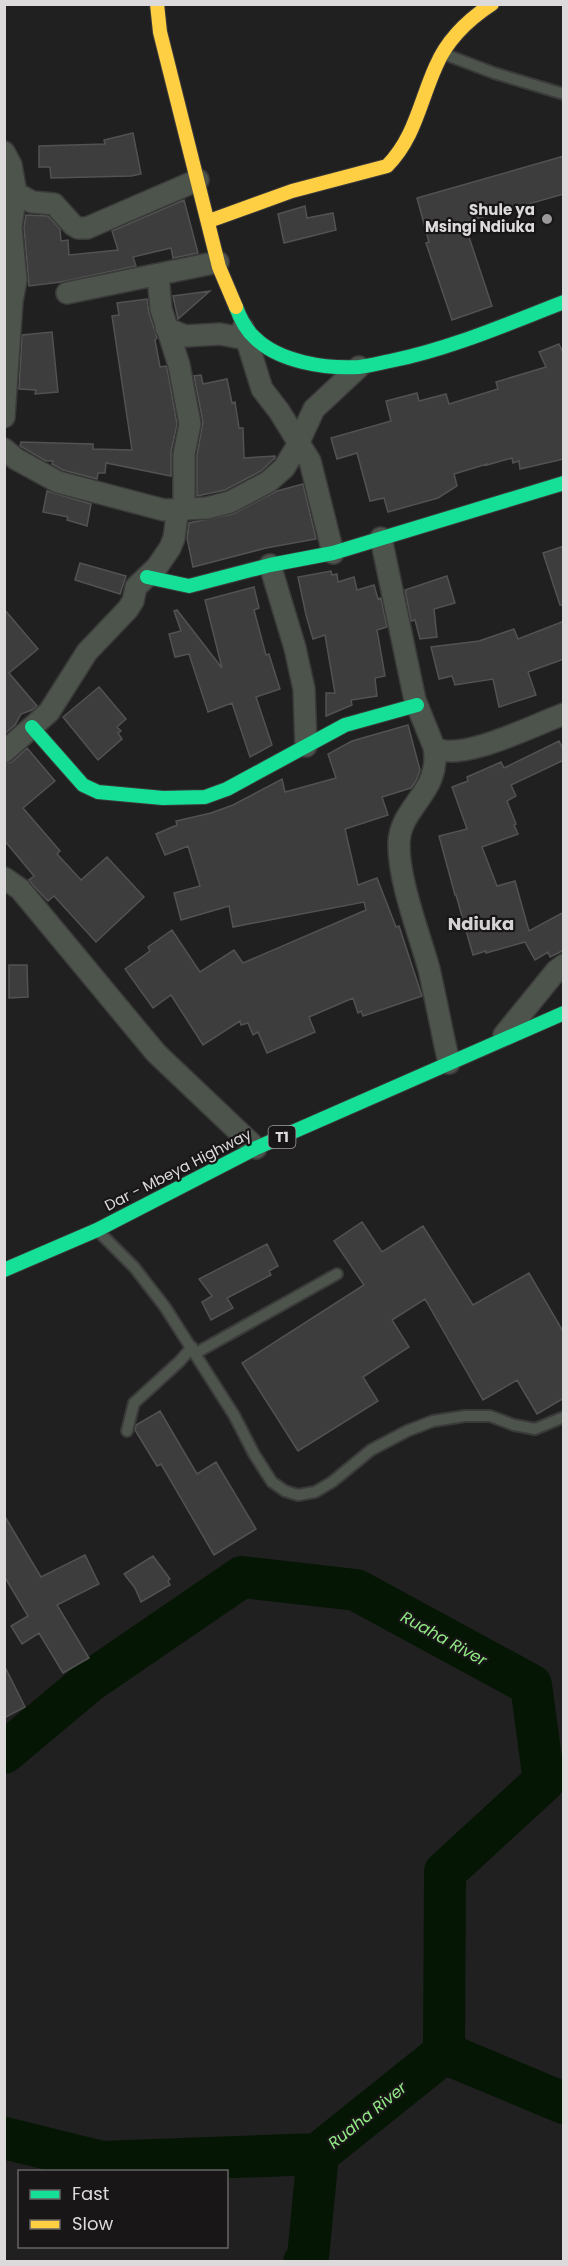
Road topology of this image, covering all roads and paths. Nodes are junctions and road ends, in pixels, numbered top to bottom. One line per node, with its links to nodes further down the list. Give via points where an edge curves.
1 (157, 4): 6 (main road, via 160,32)
2 (492, 4): 3 (main road, via 463,26)
3 (443, 54): 4 (lane); 8 (main road, via 436,63 410,137 398,157 387,166 292,191)
4 (564, 94)
5 (4, 152): 7 (street, via 11,165)
6 (198, 180): 7 (street, via 87,228 73,225 54,204 32,201); 8 (main road)
7 (11, 205): 12 (street, via 16,280)
8 (209, 221): 9 (main road)
9 (218, 262): 10 (street); 15 (main road)
10 (158, 275): 11 (street); 14 (street)
11 (67, 293)
12 (8, 301): 17 (street)
13 (564, 302): 16 (main road, via 472,338 414,356)
14 (166, 328): 15 (street, via 185,336); 21 (street, via 179,365 190,424)
15 (244, 330): 16 (main road, via 280,355 319,365); 18 (street, via 262,389)
16 (359, 367): 18 (street, via 314,409)
17 (4, 417)
18 (298, 442): 21 (street, via 284,468 268,482 230,502); 24 (street, via 309,461)
19 (4, 449): 21 (street, via 58,482 164,510)
20 (564, 483): 22 (main road)
21 (181, 509): 23 (street)
22 (381, 538): 24 (main road); 28 (street)
23 (170, 548): 26 (street); 27 (street, via 177,569)
24 (333, 553): 25 (main road)
25 (270, 565): 27 (main road); 31 (street, via 304,689)
26 (147, 577): 27 (main road); 30 (street, via 136,587 128,609 87,652 58,700)
27 (189, 585)
28 (417, 705): 31 (main road, via 345,725); 32 (street)
29 (564, 714): 32 (street, via 497,742 452,752)
30 (32, 728): 31 (main road, via 83,785 98,792 130,796 205,797); 33 (street)
31 (306, 746)
32 (434, 747): 38 (street, via 434,773 405,821 399,845)
33 (4, 752)
34 (4, 878): 39 (street, via 20,889 156,1053)
35 (564, 965): 37 (street)
36 (564, 1013): 37 (main road, Dar - Mbeya Highway / T1)
37 (499, 1042): 38 (main road, Dar - Mbeya Highway / T1)
38 (449, 1063): 39 (main road, Dar - Mbeya Highway / T1)
39 (256, 1148): 40 (main road, Dar - Mbeya Highway / T1)
40 (97, 1230): 41 (main road, Dar - Mbeya Highway / T1); 43 (lane, via 134,1267)
41 (4, 1270)
42 (337, 1274): 43 (lane)
43 (194, 1350): 44 (lane, via 272,1482 298,1495 315,1492 371,1450 433,1421 490,1416 535,1429); 45 (lane, via 134,1403)
44 (564, 1417)
45 (127, 1431)

